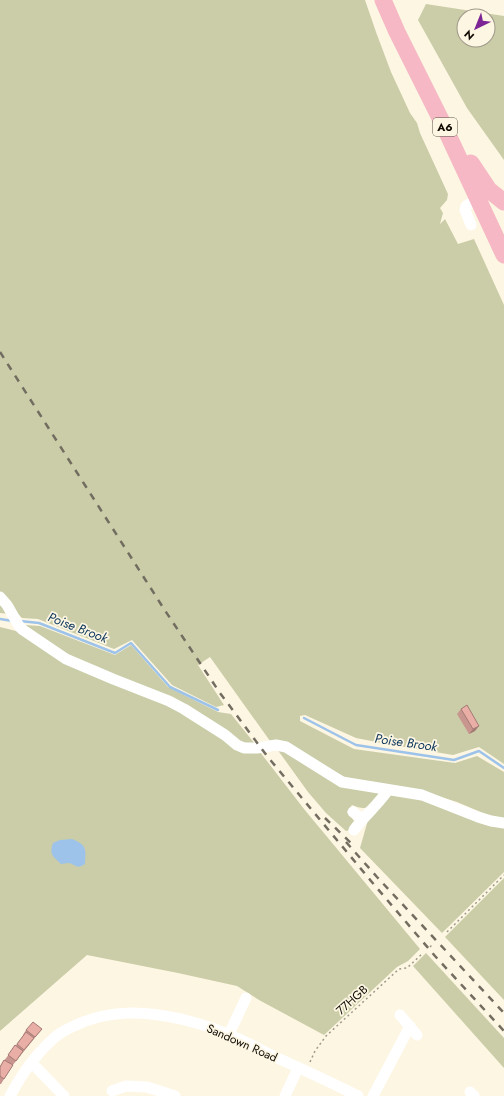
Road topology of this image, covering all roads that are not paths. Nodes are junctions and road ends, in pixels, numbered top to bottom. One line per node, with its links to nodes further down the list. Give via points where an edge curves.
1 (383, 0): 2 (highway, A6)
2 (443, 124): 3 (highway, A6); 4 (highway, via 489,190)
3 (478, 199): 5 (street, via 466,206); 6 (highway, A6)
4 (504, 202)
5 (471, 225)
6 (502, 245)
7 (0, 597): 8 (street, via 23,630 66,659 169,701 244,748 276,745 286,747 342,782)
8 (388, 790): 9 (street, via 422,795 478,817); 10 (street, via 382,799 358,816)
9 (504, 823)
10 (354, 830)
11 (246, 998): 13 (street)
12 (400, 1015): 22 (street, via 414,1031)
13 (229, 1034): 14 (street, Sandown Road, via 172,1017 144,1013 103,1015 86,1020 61,1033); 15 (street, Sandown Road)
14 (32, 1063): 17 (street, Sandown Road); 18 (street)
15 (302, 1070): 20 (street); 21 (street, Sandown Road)
16 (112, 1091): 19 (street, via 126,1086 147,1087)
17 (10, 1096)
18 (64, 1096)
19 (175, 1096)
20 (285, 1096)
21 (358, 1096)
22 (373, 1096)

